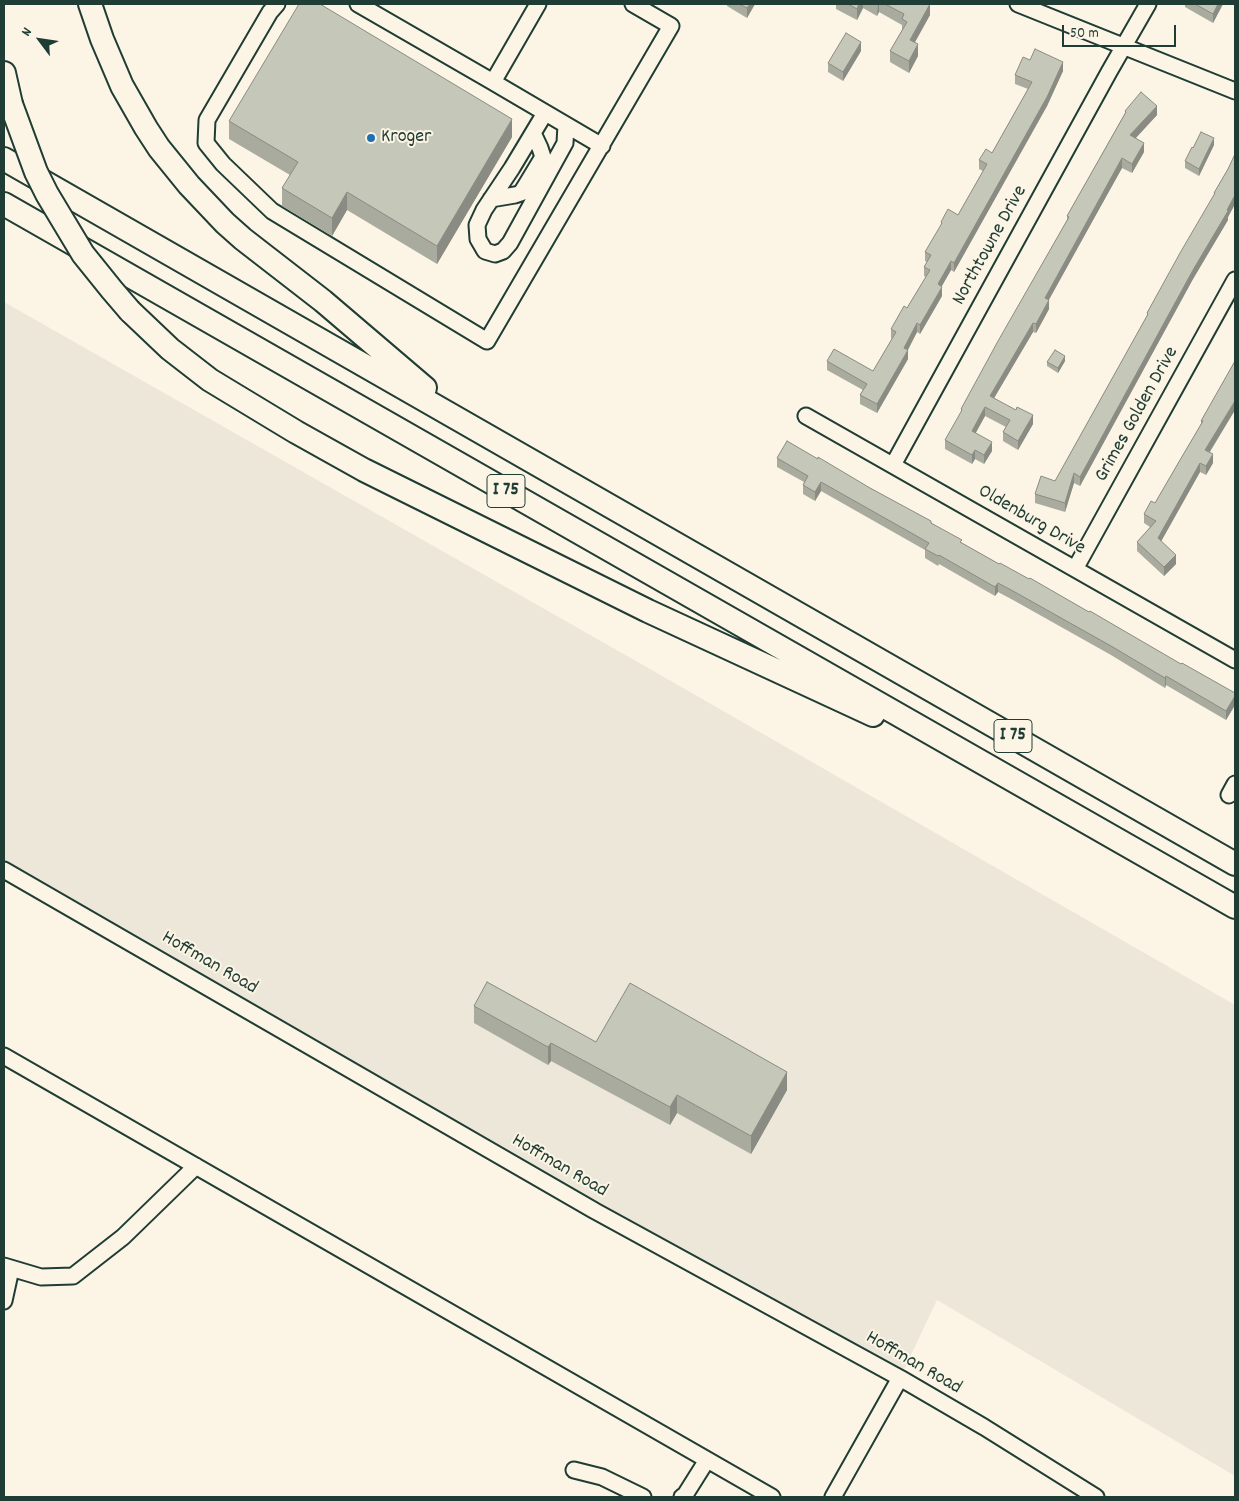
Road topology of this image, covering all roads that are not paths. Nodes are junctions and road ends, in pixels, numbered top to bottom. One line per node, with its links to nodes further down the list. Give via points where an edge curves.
1 (90, 4): 21 (highway, via 126,93 159,148 189,185 243,239 323,301)
2 (277, 4): 15 (street, via 207,120 206,143 272,211 488,341)
3 (358, 4): 10 (street)
4 (538, 4): 10 (street)
5 (633, 4): 15 (street, via 671,26)
6 (1018, 4): 8 (street)
7 (1148, 4): 8 (street, Northtowne Drive)
8 (1124, 46): 11 (street); 22 (street, Northtowne Drive)
9 (4, 73): 25 (highway, bridge, via 11,104 36,172 89,261 130,311 170,349 210,380 364,470 657,615)
10 (493, 82): 12 (street)
11 (1235, 91)
12 (545, 112): 13 (street); 14 (street)
13 (566, 125): 15 (street); 17 (street, via 565,143 510,243 495,254 485,251 478,239 478,225)
14 (533, 133): 17 (street); 17 (street, via 543,157 526,185 515,195)
15 (602, 146)
16 (4, 159): 21 (highway, I 75)
17 (491, 199)
18 (4, 204): 25 (highway, I 75)
19 (1235, 280): 23 (street, Grimes Golden Drive)
20 (806, 416): 22 (street, Oldenburg Drive)
21 (468, 424): 26 (highway, I 75)
22 (893, 465): 23 (street, Oldenburg Drive)
23 (1075, 569): 24 (street, Oldenburg Drive)
24 (1235, 660)
25 (1009, 778): 28 (highway, I 75)
26 (1235, 864)
27 (4, 870): 33 (street, Hoffman Road, via 595,1211)
28 (1235, 907)
29 (4, 1056): 30 (street)
30 (196, 1166): 31 (street, via 123,1237 73,1276 41,1277); 34 (street)
31 (7, 1267): 32 (street)
32 (4, 1301)
33 (900, 1378): 39 (street); 40 (street, Hoffman Road)
34 (707, 1460): 37 (street); 38 (street)
35 (574, 1470): 36 (street, via 602,1477)
36 (643, 1497)
37 (682, 1497)
38 (772, 1497)
39 (833, 1497)
40 (1096, 1497)

